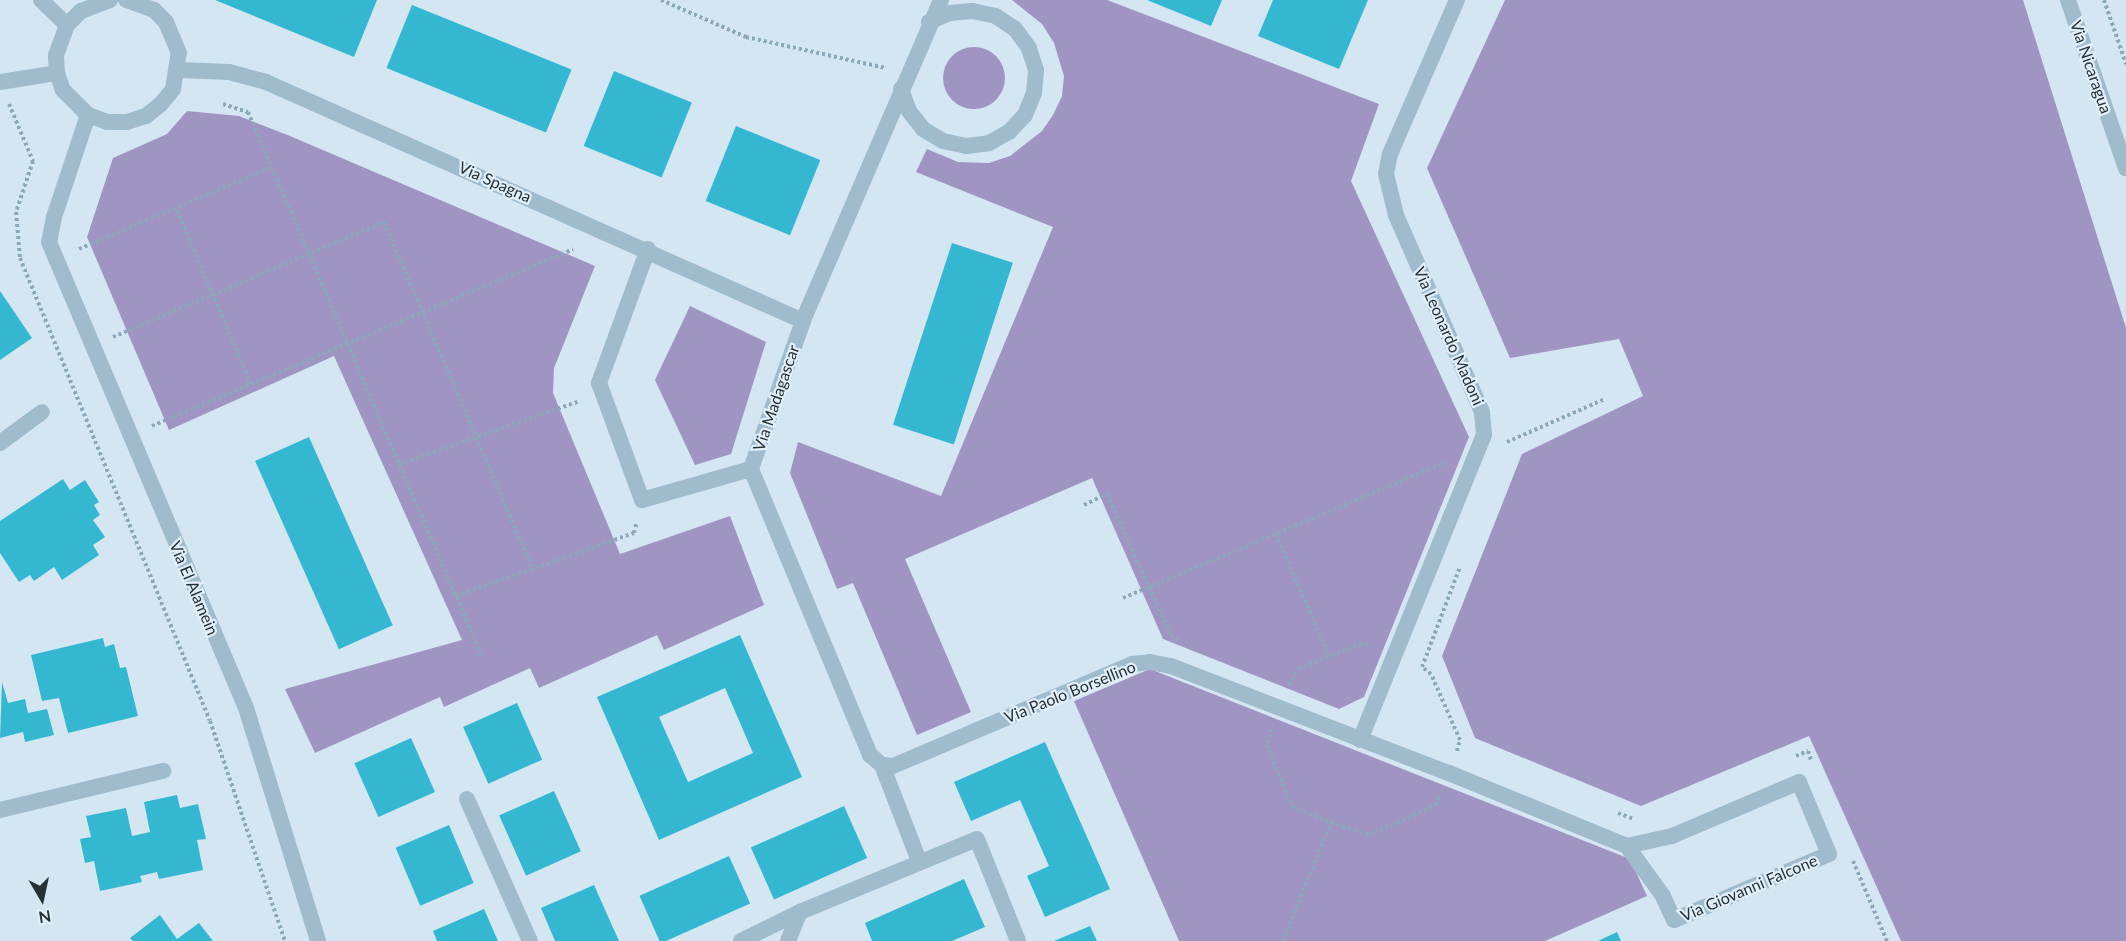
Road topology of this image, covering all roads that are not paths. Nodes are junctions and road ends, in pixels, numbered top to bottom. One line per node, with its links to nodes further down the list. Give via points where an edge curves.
1 (41, 0): 8 (street)
2 (110, 0): 8 (street, via 81,11)
3 (941, 0): 7 (street, Via Madagascar)
4 (1457, 0): 20 (street, Via Leonardo Madoni, via 1390,154 1386,174 1396,215 1482,412 1484,435)
5 (2068, 0): 14 (street, Via Nicaragua)
6 (135, 1): 9 (street, via 154,10 175,36)
7 (929, 22): 12 (street, Via Madagascar); 12 (street, via 950,13 974,11 996,16 1015,29 1029,48 1036,70 1035,93 1025,115 1009,132 989,142 966,146 943,141 923,129 909,111)
8 (67, 25): 10 (street, via 57,48)
9 (179, 70): 13 (street, via 162,104 146,116 117,122); 15 (street, Via Spagna, via 229,72 266,82)
10 (57, 73): 11 (street); 13 (street, via 63,90)
11 (0, 82)
12 (901, 89): 16 (street, Via Madagascar)
13 (88, 115): 28 (street, Via El Alamein, via 54,216 50,242 55,260 246,708)
14 (2126, 168)
15 (648, 249): 16 (street, Via Spagna); 19 (street, via 599,383 642,500)
16 (803, 321): 19 (street, Via Madagascar)
17 (42, 412): 18 (street)
18 (0, 443)
19 (751, 469): 21 (street, Via Madagascar, via 870,754)
20 (1360, 740): 21 (street, Via Paolo Borsellino, via 1171,666 1150,662 1132,664 893,766); 25 (street)
21 (882, 765): 26 (street, Via Madagascar)
22 (164, 771): 24 (street)
23 (467, 799): 29 (street)
24 (0, 810)
25 (1627, 846): 25 (street, Via Giovanni Falcone, via 1663,896 1674,920 1829,854 1798,782 1672,836)
26 (919, 861): 27 (street); 32 (street, via 977,839)
27 (800, 912): 30 (street); 31 (street)
28 (318, 941)
29 (530, 941)
30 (741, 941)
31 (788, 941)
32 (1018, 941)

